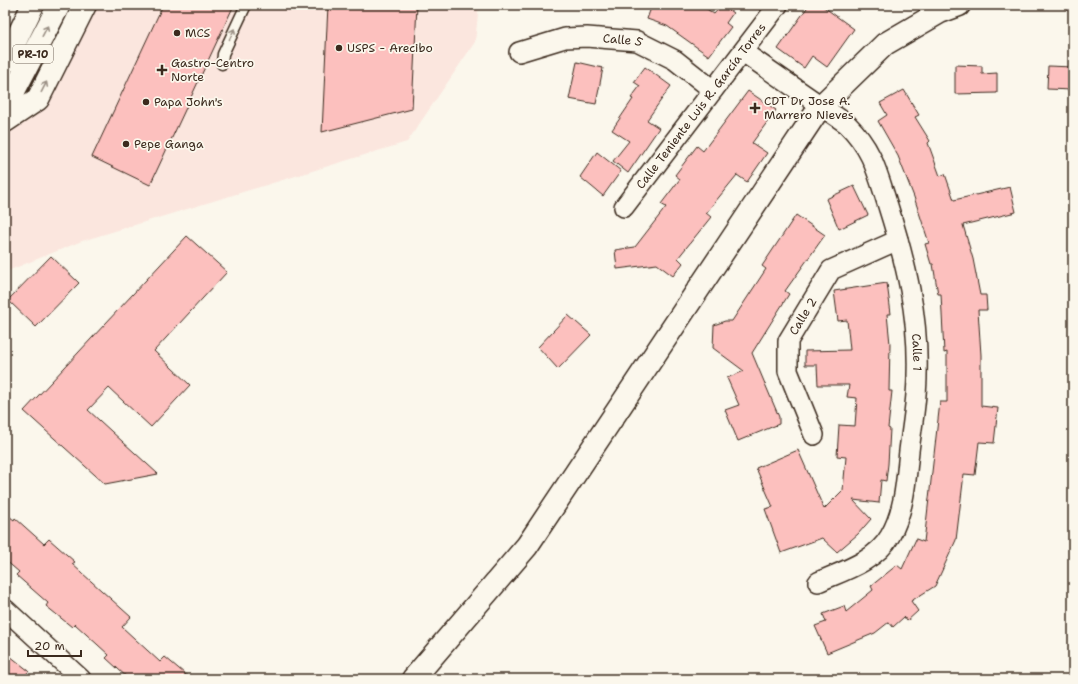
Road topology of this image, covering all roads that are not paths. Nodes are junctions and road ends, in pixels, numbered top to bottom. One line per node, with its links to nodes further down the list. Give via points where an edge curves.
1 (32, 5): 9 (street, PR-10)
2 (59, 5): 12 (street, PR-10, one-way to 2, via 13,94)
3 (85, 5): 14 (street, one-way to 3, via 38,99)
4 (246, 5): 10 (lane, one-way to 4, via 223,54)
5 (778, 5): 8 (street, Calle Teniente Luis R. García Torres)
6 (946, 7): 13 (street, via 885,44)
7 (519, 52): 11 (street, Calle 5, via 565,38 637,41 676,60)
8 (743, 52): 11 (street, Calle Teniente Luis R. García Torres); 13 (street, Calle 1)
9 (5, 62)
10 (222, 64)
11 (713, 90): 15 (street, Calle Teniente Luis R. García Torres)
12 (5, 100)
13 (820, 107): 16 (street, Calle 1, via 847,124 861,138 874,160); 21 (street, via 527,546)
14 (5, 121)
15 (624, 207)
16 (898, 240): 17 (street, Calle 2, via 831,270 788,340 788,371); 18 (street, Calle 1, via 913,301 917,376 900,512 890,536 874,554 853,567)
17 (814, 435)
18 (818, 582)
19 (5, 609): 20 (street)
20 (80, 679)
21 (413, 679)

